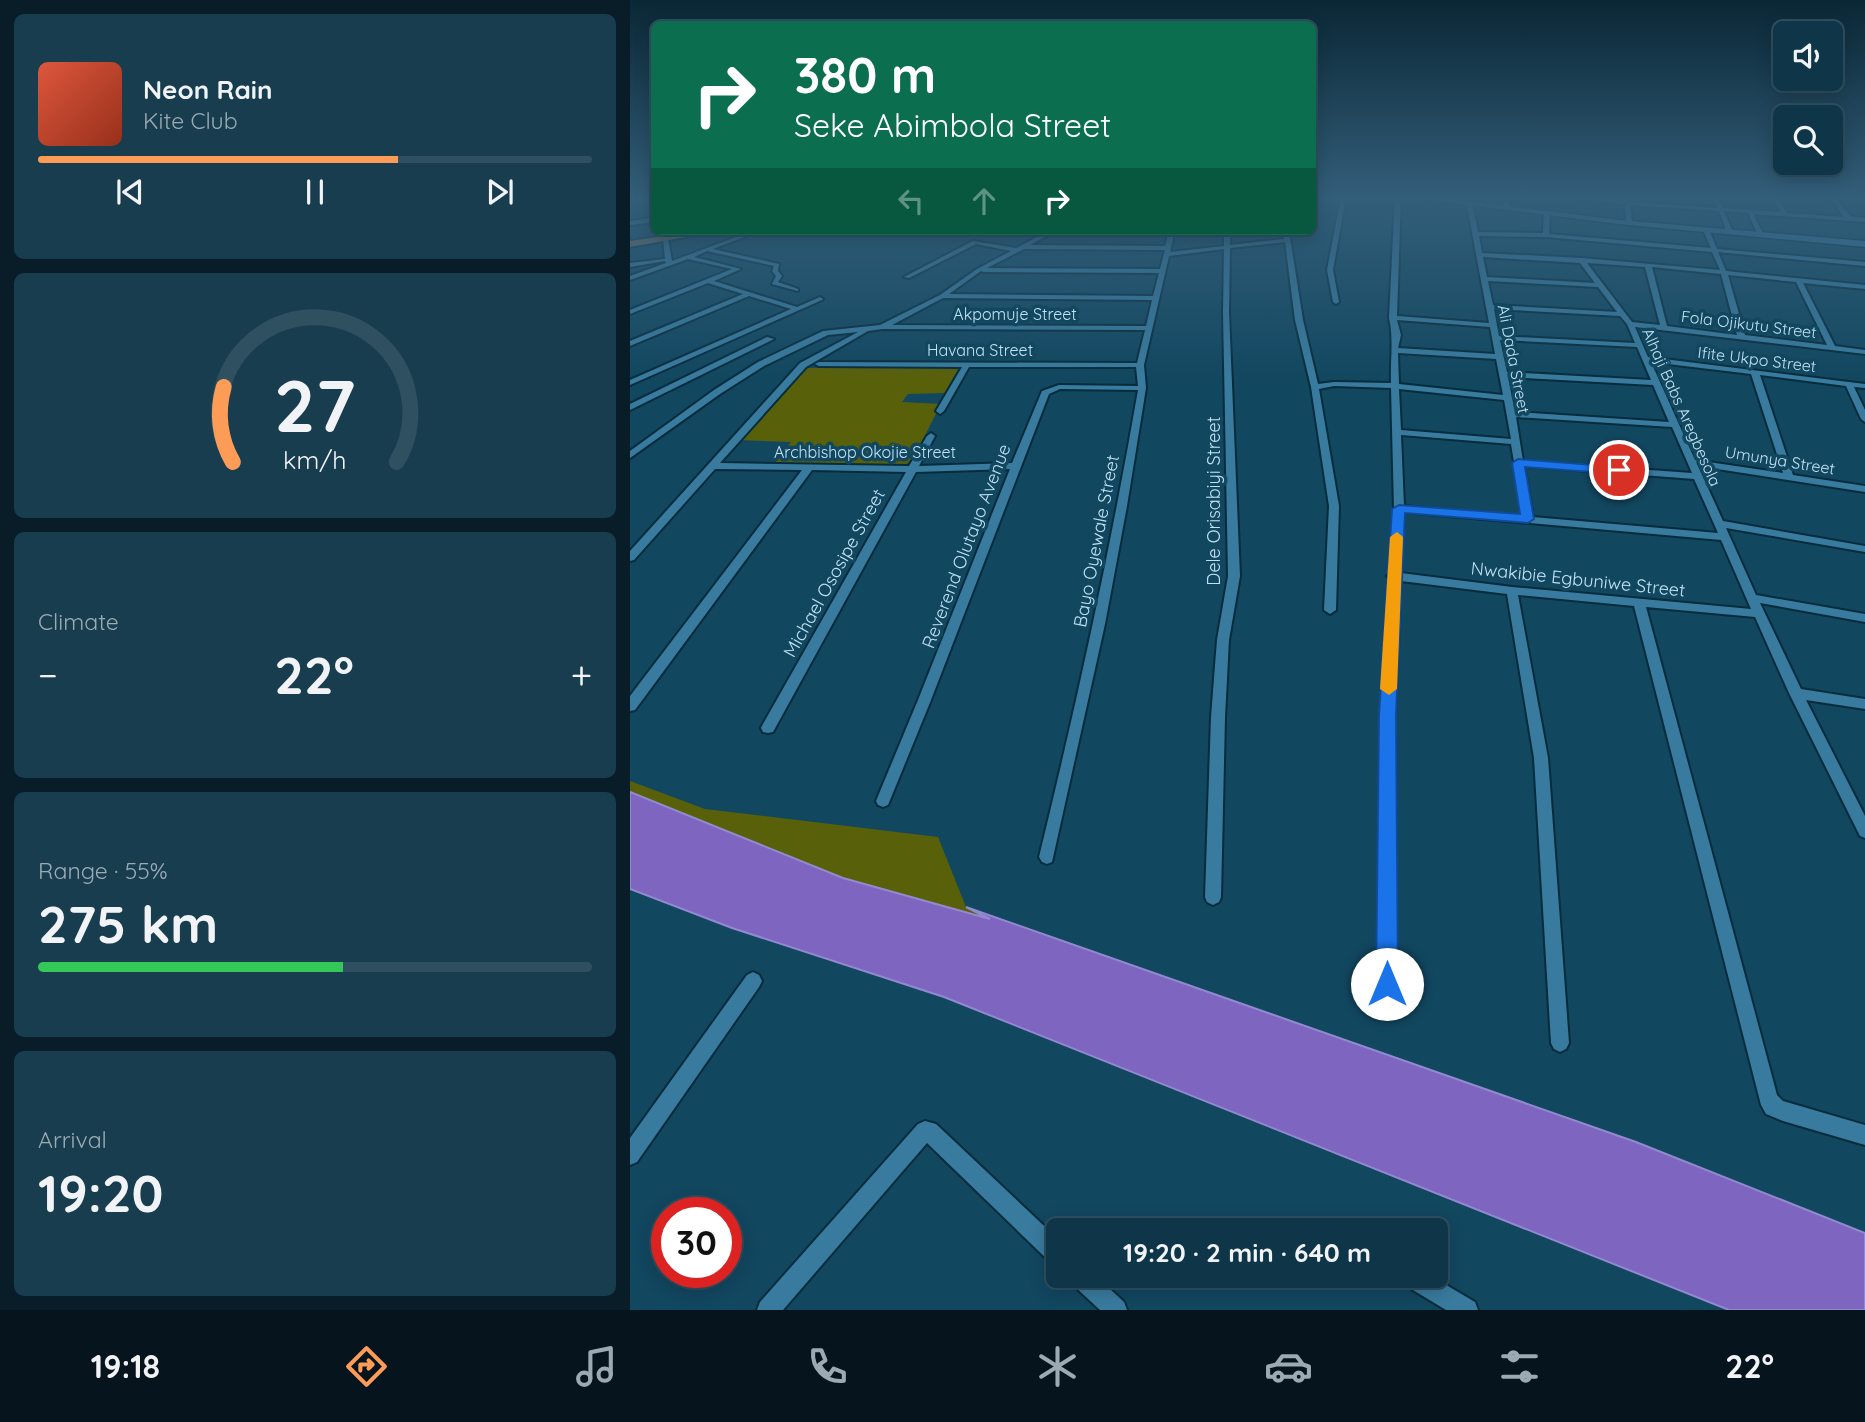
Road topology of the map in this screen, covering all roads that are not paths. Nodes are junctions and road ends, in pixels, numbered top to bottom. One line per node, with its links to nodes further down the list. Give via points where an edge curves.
1 (666, 257): 16 (street)
2 (688, 257): 16 (street); 27 (street, via 737,268)
3 (741, 257): 30 (street, via 777,265 775,283)
4 (946, 257): 23 (street)
5 (1004, 257): 20 (street)
6 (1165, 257): 21 (street, Bayo Oyewale Street)
7 (1228, 257): 107 (street, Dele Orisabiyi Street, via 1234,576 1222,653)
8 (1290, 257): 67 (street)
9 (1332, 257): 35 (street)
10 (1396, 257): 40 (street)
11 (1480, 257): 25 (street, Ali Dada Street)
12 (1523, 257): 15 (street)
13 (1716, 257): 22 (street)
14 (1790, 257): 17 (street)
15 (1581, 260): 19 (street); 28 (street, Alhaji Babs Aregbesola)
16 (668, 262): 18 (street); 24 (street)
17 (1865, 264)
18 (630, 265)
19 (1648, 265): 22 (street); 45 (street)
20 (978, 270): 21 (street); 32 (street)
21 (1161, 271): 33 (street, Bayo Oyewale Street)
22 (1724, 273): 26 (street); 48 (street)
23 (907, 277)
24 (630, 278)
25 (1484, 279): 28 (street); 36 (street, Ali Dada Street)
26 (1798, 280): 29 (street); 52 (street)
27 (710, 282): 31 (street, via 744,290); 38 (street)
28 (1601, 285): 39 (street, Alhaji Babs Aregbesola)
29 (1865, 287)
30 (796, 290)
31 (747, 295): 37 (street); 50 (street)
32 (942, 296): 33 (street); 43 (street)
33 (1157, 298): 44 (street, Bayo Oyewale Street)
34 (820, 299): 37 (street)
35 (1335, 302)
36 (1490, 307): 39 (street); 42 (street, Ali Dada Street)
37 (798, 309): 62 (street)
38 (630, 312)
39 (1624, 314): 41 (street, Alhaji Babs Aregbesola)
40 (1393, 318): 42 (street); 53 (street)
41 (1630, 324): 45 (street, Fola Ojikutu Street); 51 (street, Alhaji Babs Aregbesola)
42 (1493, 325): 47 (street, Ali Dada Street)
43 (882, 327): 44 (street, Akpomuje Street); 46 (street)
44 (1147, 328): 59 (street, Bayo Oyewale Street)
45 (1664, 328): 48 (street, Fola Ojikutu Street)
46 (868, 330): 78 (street, via 826,333 761,364); 81 (street, via 803,365)
47 (1496, 338): 51 (street); 55 (street, Ali Dada Street)
48 (1742, 338): 52 (street, Fola Ojikutu Street)
49 (770, 339): 70 (street)
50 (630, 344)
51 (1638, 345): 56 (street, Alhaji Babs Aregbesola)
52 (1832, 348): 54 (street, Fola Ojikutu Street)
53 (1394, 350): 55 (street); 65 (street)
54 (1865, 352)
55 (1501, 357): 61 (street, Ali Dada Street)
56 (1647, 359): 60 (street, Ifite Ukpo Street); 63 (street, Alhaji Babs Aregbesola)
57 (819, 364): 58 (street, Havana Street)
58 (967, 364): 59 (street, Havana Street); 71 (street)
59 (1140, 365): 68 (street, Bayo Oyewale Street)
60 (1755, 373): 64 (street, Ifite Ukpo Street); 86 (street)
61 (1503, 374): 63 (street); 69 (street, Ali Dada Street)
62 (630, 383)
63 (1657, 383): 74 (street, Alhaji Babs Aregbesola)
64 (1849, 384): 66 (street, Ifite Ukpo Street); 73 (street)
65 (1396, 386): 67 (street); 69 (street); 75 (street)
66 (1865, 386)
67 (1315, 387): 97 (street, via 1334,506)
68 (1142, 388): 82 (street, Reverend Olutayo Avenue, via 1065,387 1045,393); 106 (street, Bayo Oyewale Street, via 1090,670)
69 (1507, 398): 72 (street, Ali Dada Street)
70 (630, 407)
71 (940, 411)
72 (1511, 414): 74 (street); 77 (street, Ali Dada Street)
73 (1865, 419)
74 (1674, 425): 79 (street, Alhaji Babs Aregbesola)
75 (1397, 432): 77 (street); 88 (street)
76 (931, 436): 84 (street, Michael Ososipe Street)
77 (1516, 442): 80 (street, Ali Dada Street)
78 (630, 456)
79 (1691, 462): 85 (street, Alhaji Babs Aregbesola); 86 (street, Umunya Street)
80 (1518, 463): 85 (street); 89 (street, Ali Dada Street)
81 (714, 466): 83 (street, Archbishop Okojie Street); 92 (street)
82 (1017, 466): 84 (street, Archbishop Okojie Street); 104 (street, Reverend Olutayo Avenue)
83 (808, 468): 84 (street, Archbishop Okojie Street); 102 (street)
84 (912, 469): 103 (street, Michael Ososipe Street)
85 (1695, 476): 90 (street, Alhaji Babs Aregbesola)
86 (1789, 477): 87 (street, Umunya Street)
87 (1865, 489)
88 (1399, 509): 89 (street); 93 (street)
89 (1528, 519): 90 (street)
90 (1722, 530): 91 (street); 95 (street, Alhaji Babs Aregbesola)
91 (1865, 549)
92 (630, 558)
93 (1393, 576): 94 (street, Nwakibie Egbuniwe Street); 109 (street)
94 (1512, 591): 96 (street, Nwakibie Egbuniwe Street); 110 (street, via 1541,758)
95 (1754, 598): 98 (street, Alhaji Babs Aregbesola); 99 (street)
96 (1639, 602): 98 (street, Nwakibie Egbuniwe Street); 111 (street, via 1768,1098 1773,1107 1783,1111)
97 (1330, 610)
98 (1760, 614): 100 (street, Alhaji Babs Aregbesola)
99 (1865, 618)
100 (1795, 692): 101 (street); 105 (street, Alhaji Babs Aregbesola)
101 (1865, 704)
102 (630, 706)
103 (768, 728)
104 (883, 801)
105 (1865, 831)
106 (1048, 857)
107 (1213, 897)
108 (753, 981): 112 (street)
109 (1387, 984)
110 (1560, 1044)
111 (1865, 1135)
112 (630, 1155)
113 (1046, 1243): 116 (street, via 925,1131)
114 (1093, 1288): 117 (street)
115 (1431, 1288): 118 (street)
116 (768, 1310)
117 (1116, 1310)
118 (1467, 1310)

